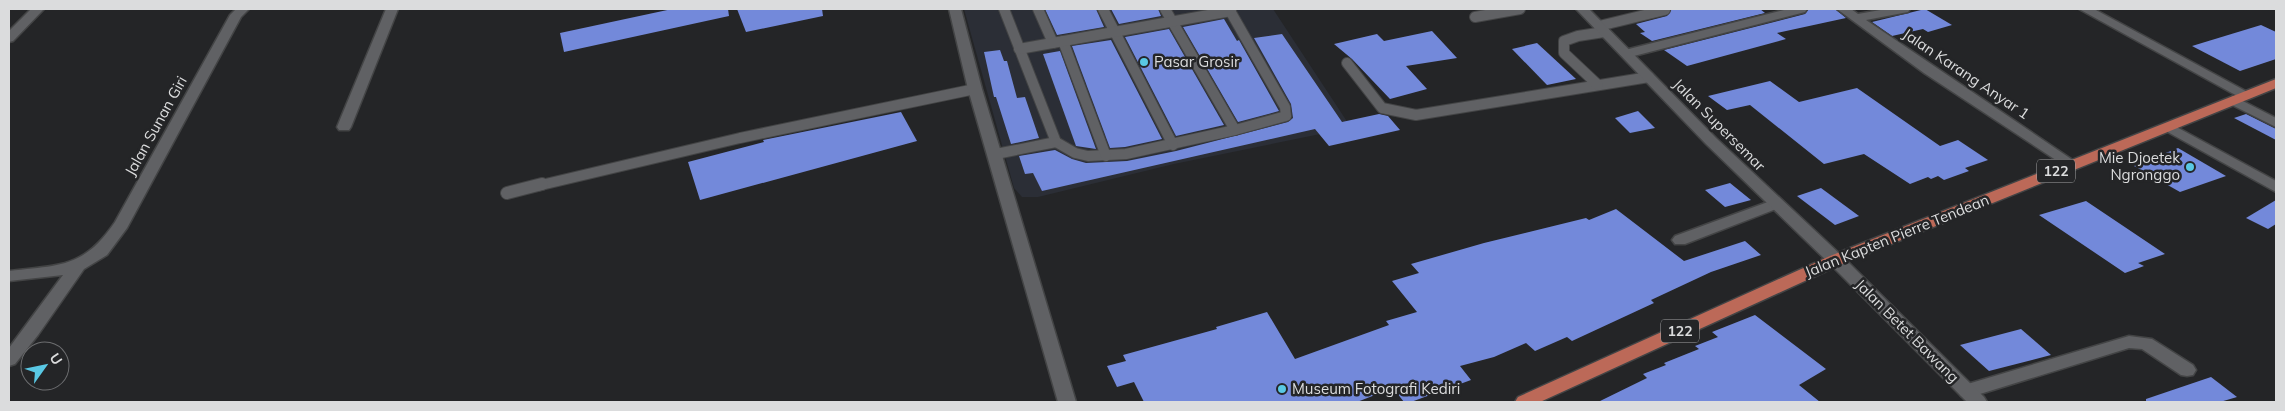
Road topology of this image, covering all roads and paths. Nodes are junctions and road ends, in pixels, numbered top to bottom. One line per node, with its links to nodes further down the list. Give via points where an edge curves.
1 (38, 9): 22 (street)
2 (243, 9): 45 (street, Jalan Sunan Giri, via 231,23 122,224 110,242)
3 (392, 9): 33 (street)
4 (955, 9): 30 (street)
5 (1004, 9): 24 (lane)
6 (1038, 9): 23 (lane)
7 (1104, 9): 21 (lane)
8 (1165, 9): 19 (lane)
9 (1520, 9): 17 (lane)
10 (1582, 9): 20 (street, Jalan Supersemar)
11 (1801, 9): 25 (street)
12 (1843, 9): 18 (street, Jalan Karang Anyar 1)
13 (1904, 9): 18 (street)
14 (2084, 9): 31 (street)
15 (1230, 10): 19 (lane); 35 (lane, via 1287,112 1283,118)
16 (1665, 10): 20 (lane)
17 (1475, 16)
18 (1856, 18): 40 (street, Jalan Karang Anyar 1)
19 (1173, 22): 21 (lane); 35 (lane)
20 (1602, 29): 25 (street, Jalan Supersemar); 29 (lane, via 1564,41 1564,53)
21 (1115, 32): 23 (lane); 37 (lane)
22 (9, 38)
23 (1058, 42): 24 (lane); 39 (lane)
24 (1019, 49): 36 (lane)
25 (1626, 54): 27 (street, Jalan Supersemar)
26 (1347, 63): 29 (lane, via 1382,108 1416,115)
27 (1649, 77): 29 (lane); 43 (street, Jalan Supersemar)
28 (2276, 83): 31 (main road, Jalan Kapten Pierre Tendean / 122)
29 (1598, 85)
30 (975, 89): 38 (street); 42 (lane, via 744,137)
31 (2240, 97): 32 (street); 34 (main road, Jalan Kapten Pierre Tendean / 122)
32 (2276, 122)
33 (344, 127)
34 (2169, 127): 40 (main road, Jalan Kapten Pierre Tendean / 122); 41 (street)
35 (1235, 130): 37 (lane)
36 (1056, 142): 38 (lane); 39 (lane, via 1075,153)
37 (1173, 145): 39 (lane)
38 (996, 154): 51 (street)
39 (1106, 156)
40 (2073, 165): 46 (main road, Jalan Kapten Pierre Tendean / 122)
41 (2276, 187)
42 (507, 193)
43 (1776, 204): 44 (street); 46 (street, Jalan Supersemar)
44 (1680, 240)
45 (86, 260): 47 (street, via 55,270); 48 (street, Jalan Sunan Giri)
46 (1836, 260): 50 (street, Jalan Betet Bawang); 52 (main road, Jalan Kapten Pierre Tendean / 122)
47 (9, 276)
48 (9, 360)
49 (2187, 370): 50 (street, via 2146,343 2128,342)
50 (1973, 397)
51 (1067, 402)
52 (1524, 402)

